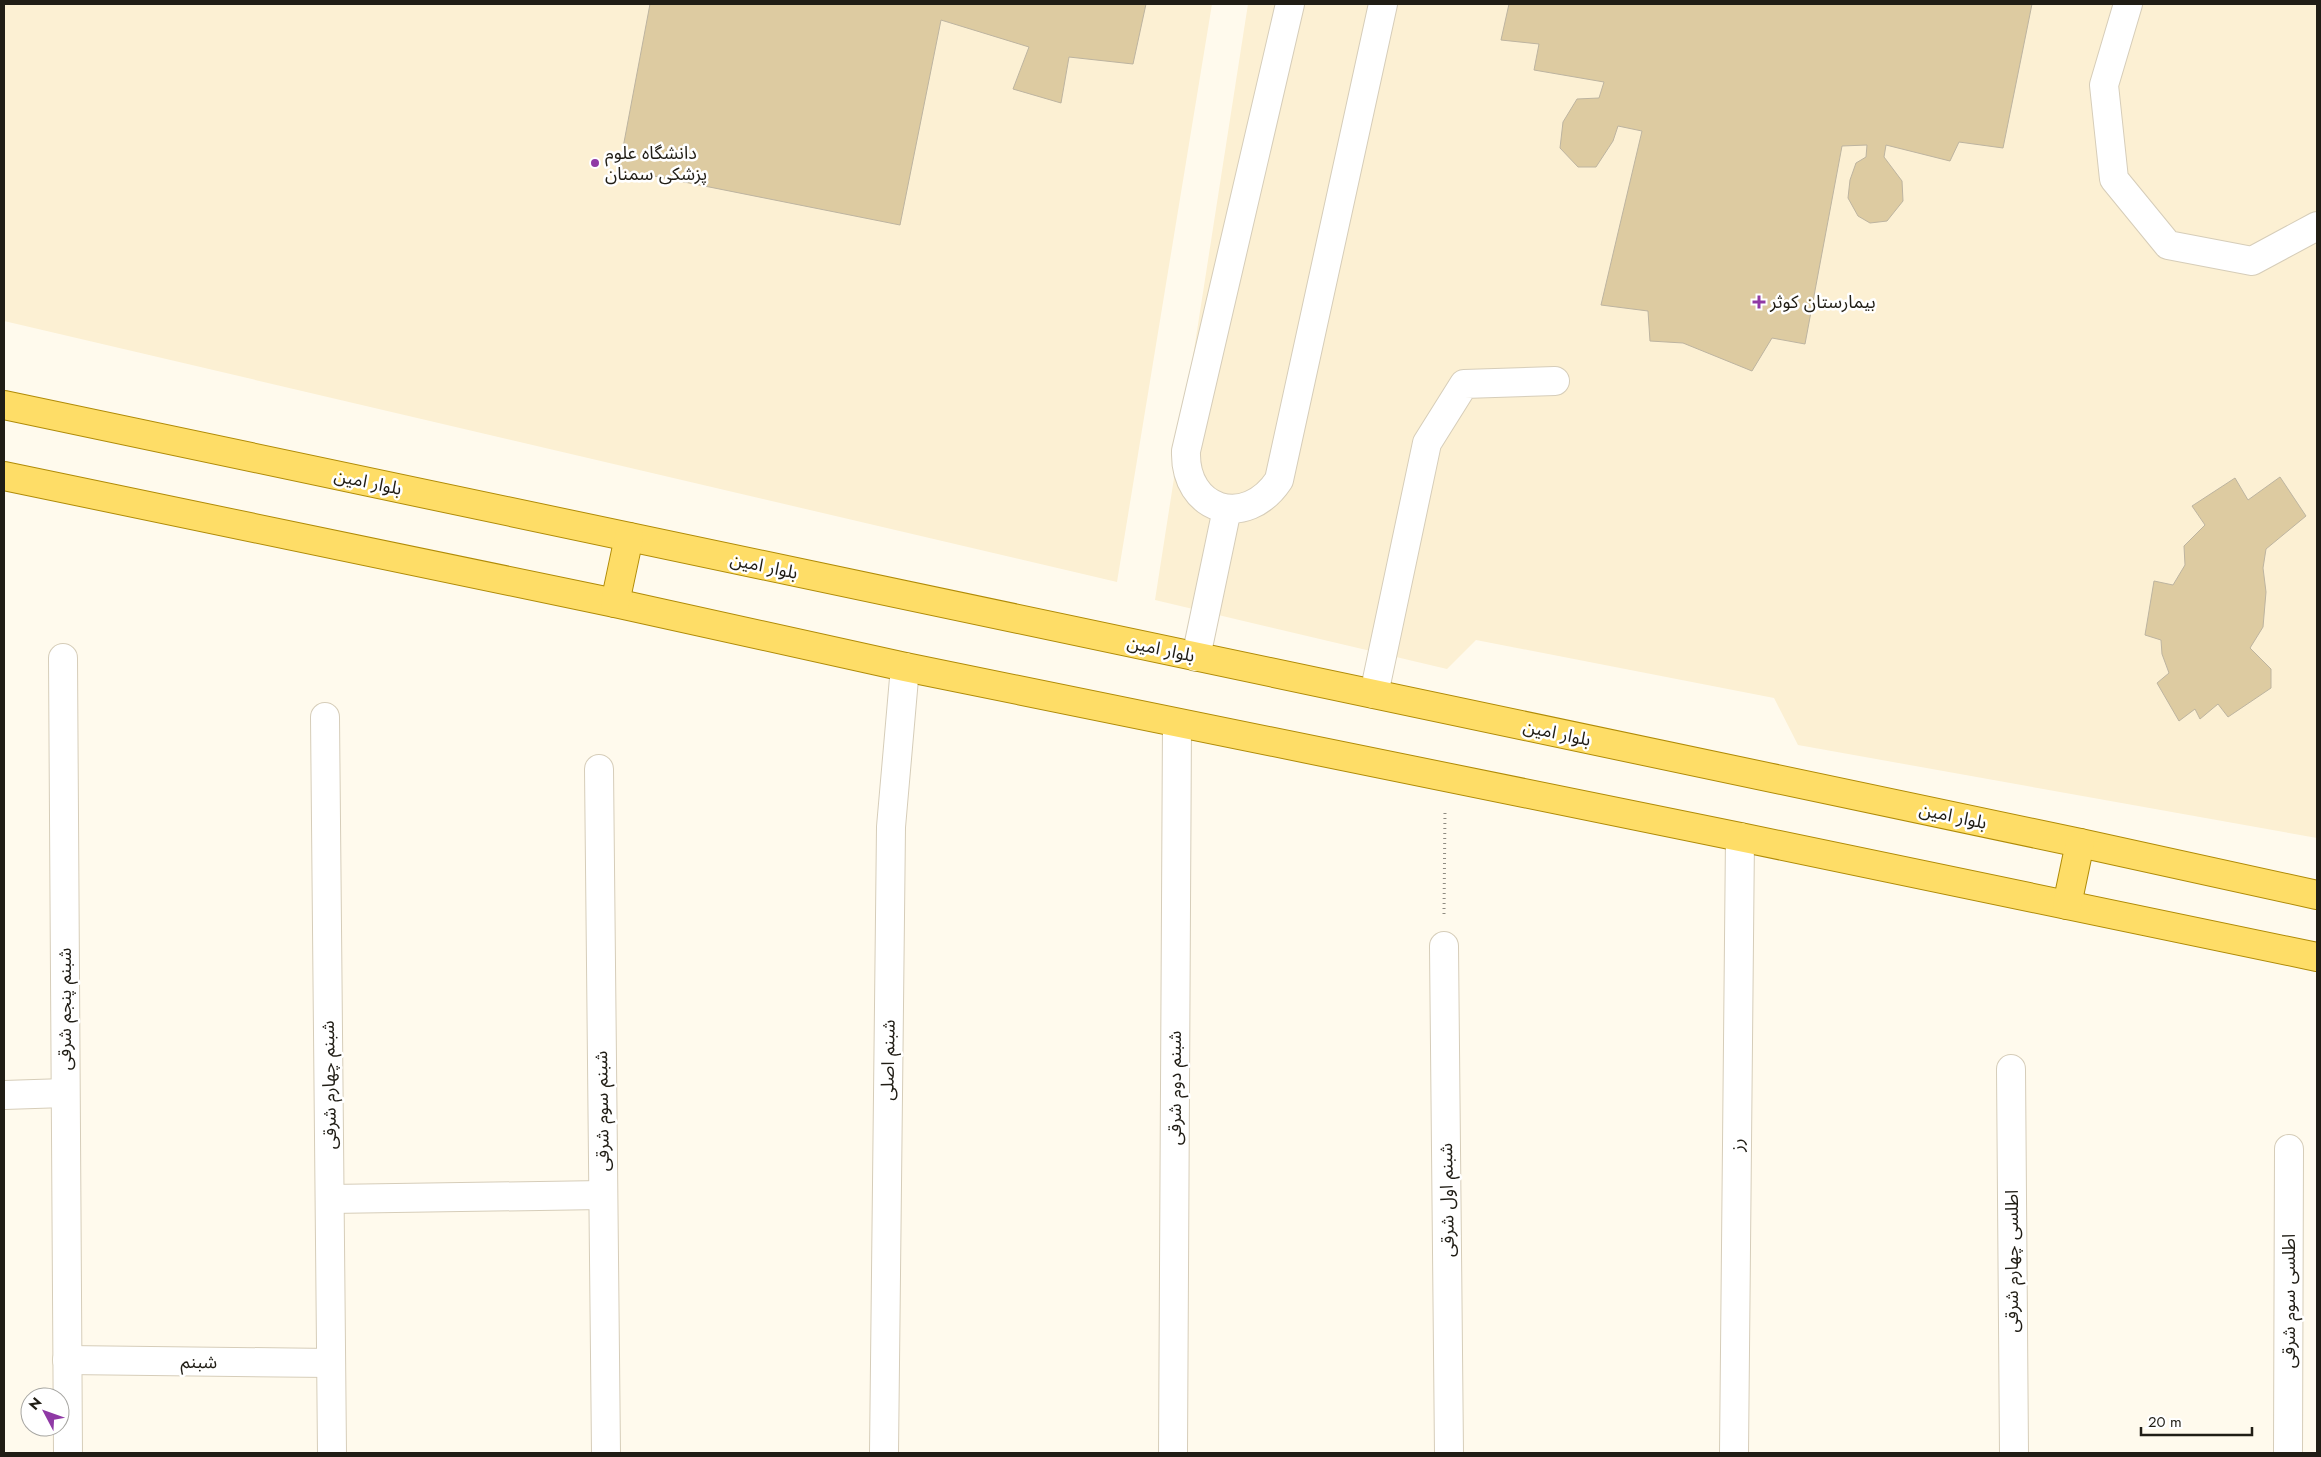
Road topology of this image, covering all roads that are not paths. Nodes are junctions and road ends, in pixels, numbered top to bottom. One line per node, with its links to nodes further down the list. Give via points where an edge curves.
1 (1290, 4): 8 (street, via 1186,451 1186,467 1200,495)
2 (1383, 4): 8 (street, via 1279,480 1270,494 1258,503)
3 (2128, 4): 4 (street, via 2104,85 2114,179 2168,245 2252,261)
4 (2317, 226)
5 (1555, 380): 14 (street, via 1464,384 1427,443)
6 (4, 405): 9 (main road, بلوار امین)
7 (4, 476): 10 (main road)
8 (1228, 509): 11 (street)
9 (629, 537): 10 (main road); 11 (main road, بلوار امین)
10 (615, 603): 13 (main road)
11 (1196, 657): 14 (main road, بلوار امین)
12 (63, 658): 25 (street, شبنم پنجم شرقی)
13 (906, 667): 16 (main road); 35 (street, شبنم اصلی, via 891,828)
14 (1374, 694): 19 (main road, بلوار امین)
15 (324, 717): 29 (street, شبنم چهارم شرقی)
16 (1177, 723): 18 (main road); 36 (street, شبنم دوم شرقی)
17 (599, 769): 28 (street, شبنم سوم شرقی)
18 (1740, 837): 21 (main road); 38 (street, رز)
19 (2080, 843): 20 (main road, بلوار امین); 21 (main road)
20 (2317, 895)
21 (2067, 905): 23 (main road)
22 (1444, 946): 37 (street, شبنم اول شرقی)
23 (2317, 957)
24 (2011, 1069): 39 (street, اطلسی چهارم شرقی)
25 (66, 1094): 26 (street); 30 (street, شبنم پنجم شرقی)
26 (4, 1095)
27 (2289, 1149): 40 (street, اطلسی سوم شرقی)
28 (603, 1195): 29 (street); 34 (street, شبنم سوم شرقی)
29 (330, 1199): 31 (street, شبنم چهارم شرقی)
30 (67, 1360): 31 (street, شبنم); 32 (street, شبنم پنجم شرقی)
31 (331, 1363): 33 (street, شبنم چهارم شرقی)
32 (68, 1453)
33 (332, 1453)
34 (606, 1453)
35 (884, 1453)
36 (1173, 1453)
37 (1449, 1453)
38 (1734, 1453)
39 (2014, 1453)
40 (2288, 1453)

